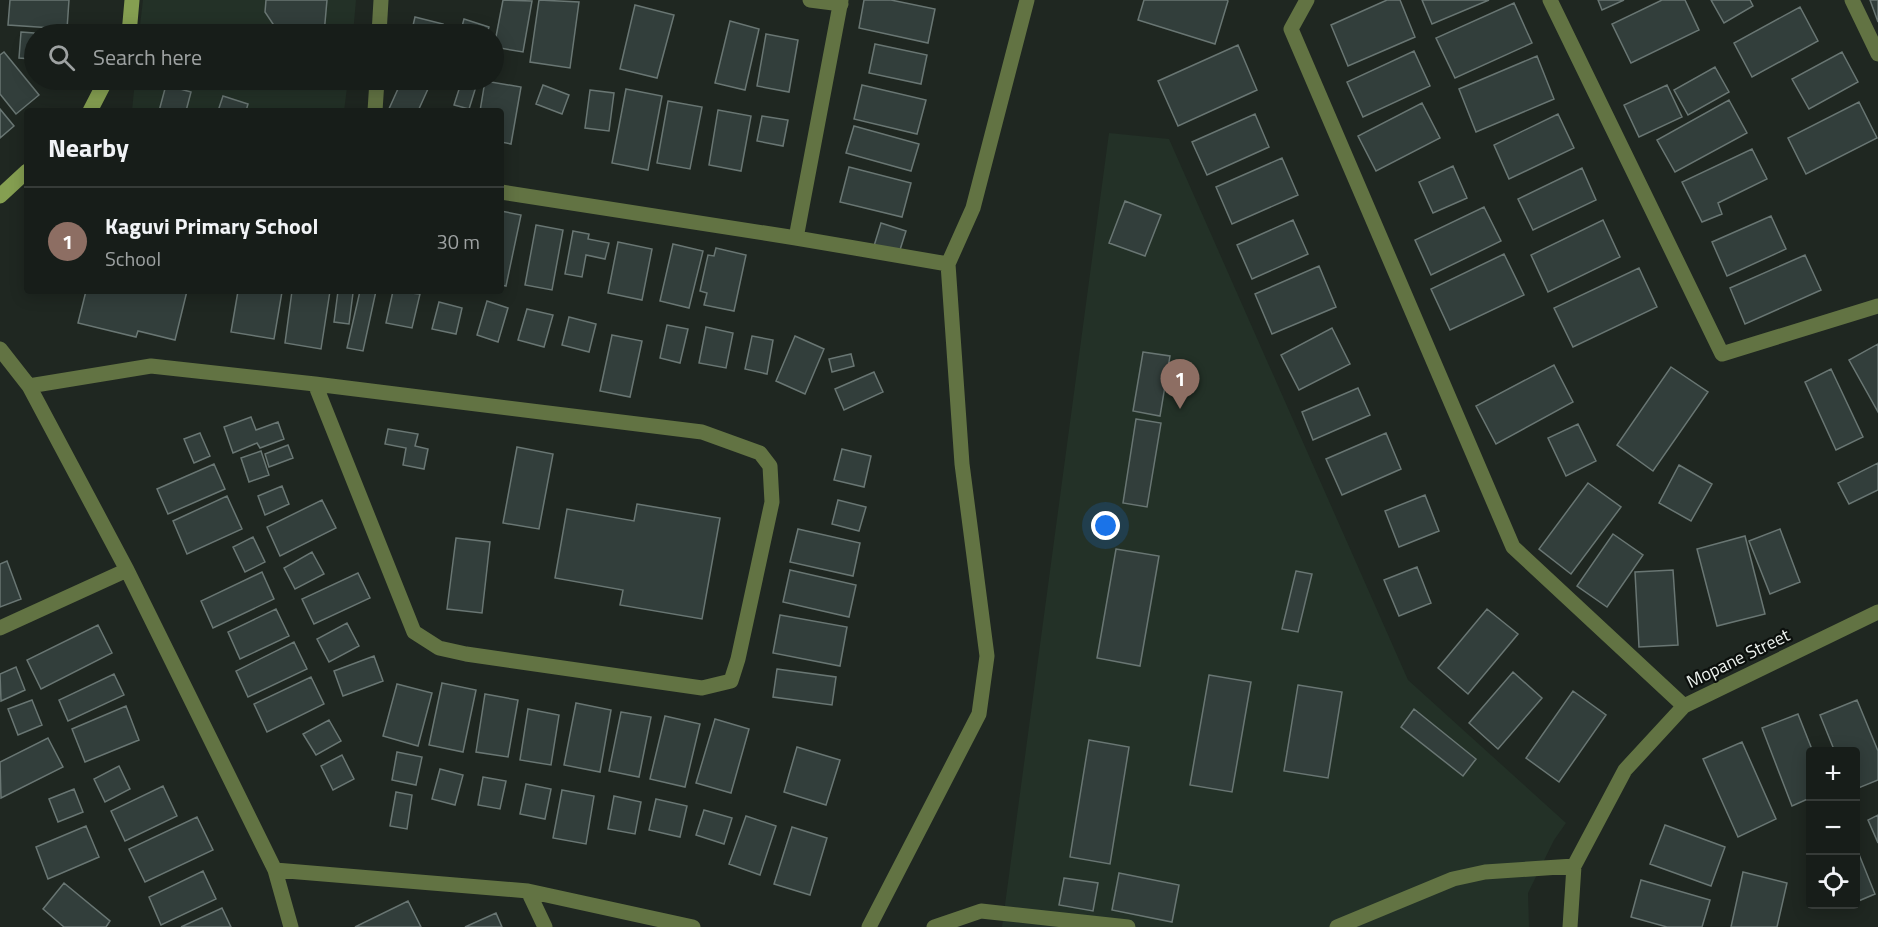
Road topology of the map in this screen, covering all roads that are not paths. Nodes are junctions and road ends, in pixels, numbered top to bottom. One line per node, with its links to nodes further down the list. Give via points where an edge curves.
1 (132, 0): 9 (street)
2 (381, 0): 10 (street)
3 (810, 0): 8 (street)
4 (1027, 0): 20 (street, via 973,208)
5 (1307, 0): 28 (street, via 1291,29 1513,546)
6 (1550, 0): 21 (street, via 1722,354)
7 (1852, 0): 11 (street)
8 (841, 2): 19 (street)
9 (130, 24)
10 (380, 24)
11 (1878, 54)
12 (101, 90): 14 (street)
13 (376, 90): 15 (street)
14 (92, 108)
15 (375, 108)
16 (24, 174): 18 (street)
17 (504, 192): 19 (street)
18 (0, 196)
19 (796, 238): 20 (street)
20 (948, 264): 35 (street, via 962,464 987,656 979,714)
21 (1878, 306)
22 (0, 350): 24 (street)
23 (315, 384): 23 (street, via 414,632 439,648 466,654 702,688 731,681 772,502 770,466 760,453 702,432); 24 (street, via 151,366)
24 (29, 386): 25 (street)
25 (127, 570): 27 (street); 30 (street)
26 (1878, 612): 28 (street, Mopane Street)
27 (0, 628)
28 (1684, 706): 29 (street, Mopane Street, via 1625,770)
29 (1574, 866): 38 (street, via 1485,872 1453,879); 39 (street, Mopane Street)
30 (275, 870): 31 (street); 32 (street)
31 (528, 891): 33 (street); 34 (street)
32 (291, 927)
33 (545, 927)
34 (693, 927)
35 (868, 927)
36 (934, 927): 37 (street, via 981,910)
37 (1128, 927)
38 (1338, 927)
39 (1570, 927)

